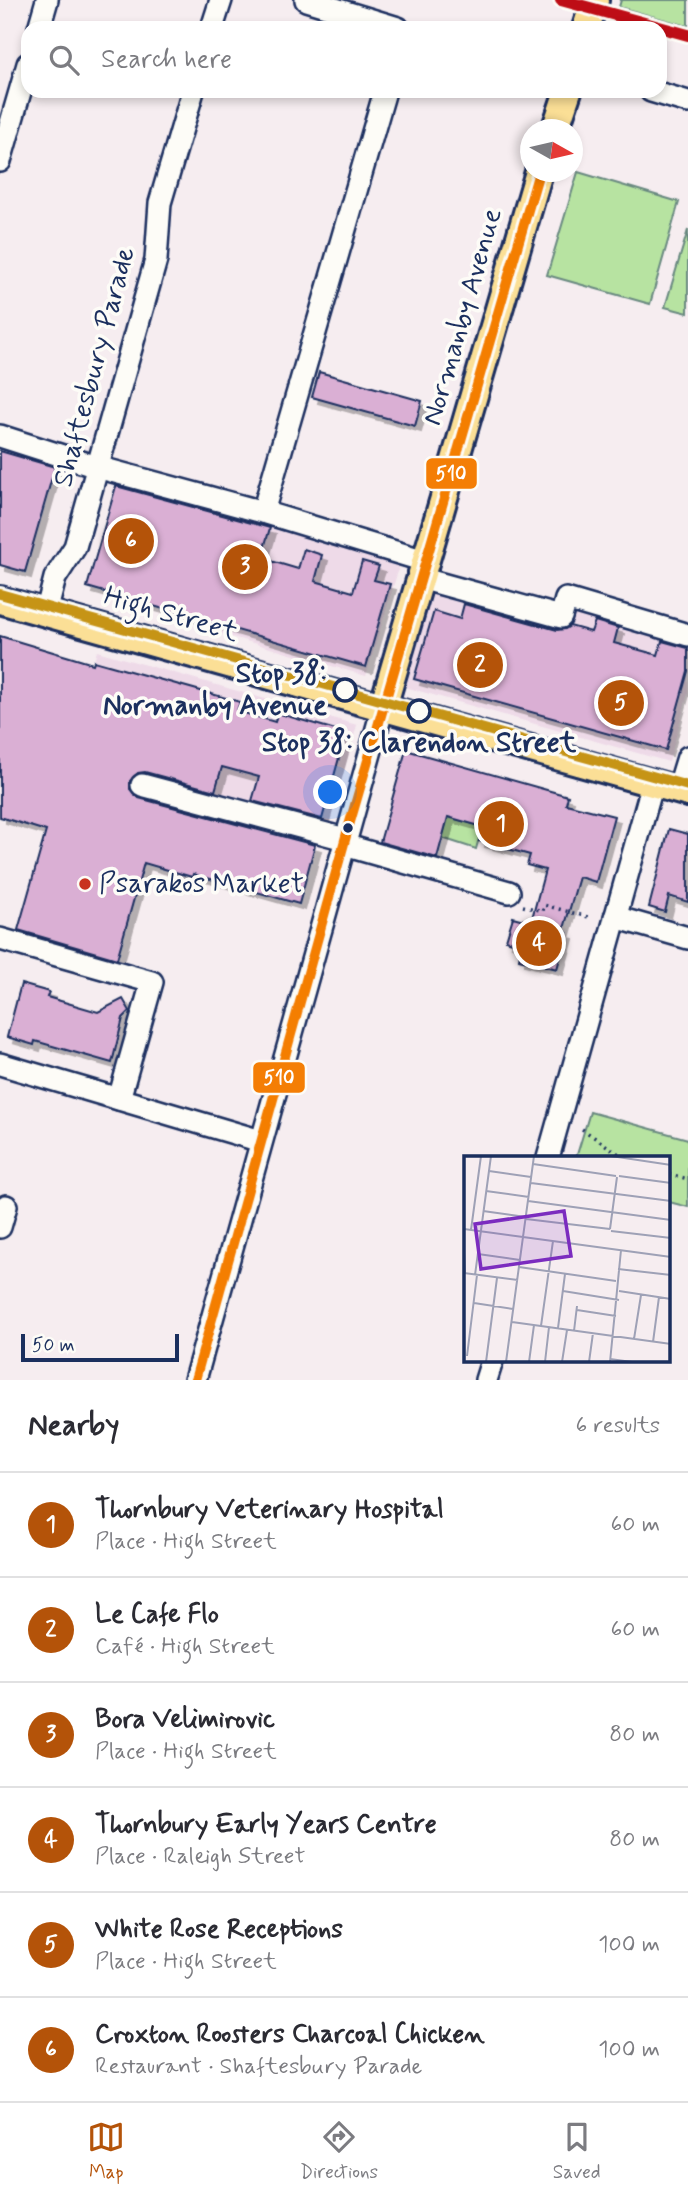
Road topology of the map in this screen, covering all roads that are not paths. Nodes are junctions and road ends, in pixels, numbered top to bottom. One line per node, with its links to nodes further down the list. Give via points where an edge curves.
1 (47, 0): 6 (street)
2 (221, 0): 7 (street)
3 (306, 0): 8 (street)
4 (579, 0): 9 (main road)
5 (594, 0): 10 (main road)
6 (40, 21)
7 (214, 21)
8 (375, 21)
9 (573, 21)
10 (588, 21)
11 (21, 88): 20 (street)
12 (667, 96): 17 (street)
13 (191, 98): 23 (street, Shaftesbury Parade, via 160,203 156,260)
14 (382, 98): 24 (street)
15 (550, 98): 18 (main road)
16 (566, 98): 19 (main road)
17 (688, 102)
18 (545, 119)
19 (559, 119)
20 (0, 161)
21 (535, 182): 25 (main road, Normanby Avenue)
22 (0, 436): 23 (street)
23 (97, 467): 24 (street); 27 (street, Shaftesbury Parade, via 75,547 55,578)
24 (263, 512): 25 (street)
25 (423, 569): 28 (street, via 561,618 566,600); 29 (main road, Normanby Avenue)
26 (0, 600): 27 (main road, High Street)
27 (46, 613): 29 (main road, High Street)
28 (688, 635)
29 (383, 707): 31 (main road, High Street); 34 (street)
30 (688, 757): 33 (street)
31 (653, 783): 33 (main road, High Street); 36 (street)
32 (142, 785): 34 (street)
33 (683, 792)
34 (344, 842): 35 (street); 41 (street)
35 (509, 892)
36 (615, 917): 37 (street); 42 (street)
37 (688, 938)
38 (0, 939): 40 (street, via 152,982)
39 (0, 1064): 40 (street)
40 (119, 1099): 41 (street)
41 (261, 1141): 46 (street)
42 (549, 1156)
43 (6, 1206): 44 (street)
44 (0, 1227)
45 (491, 1363): 47 (street)
46 (195, 1380)
47 (486, 1380)

